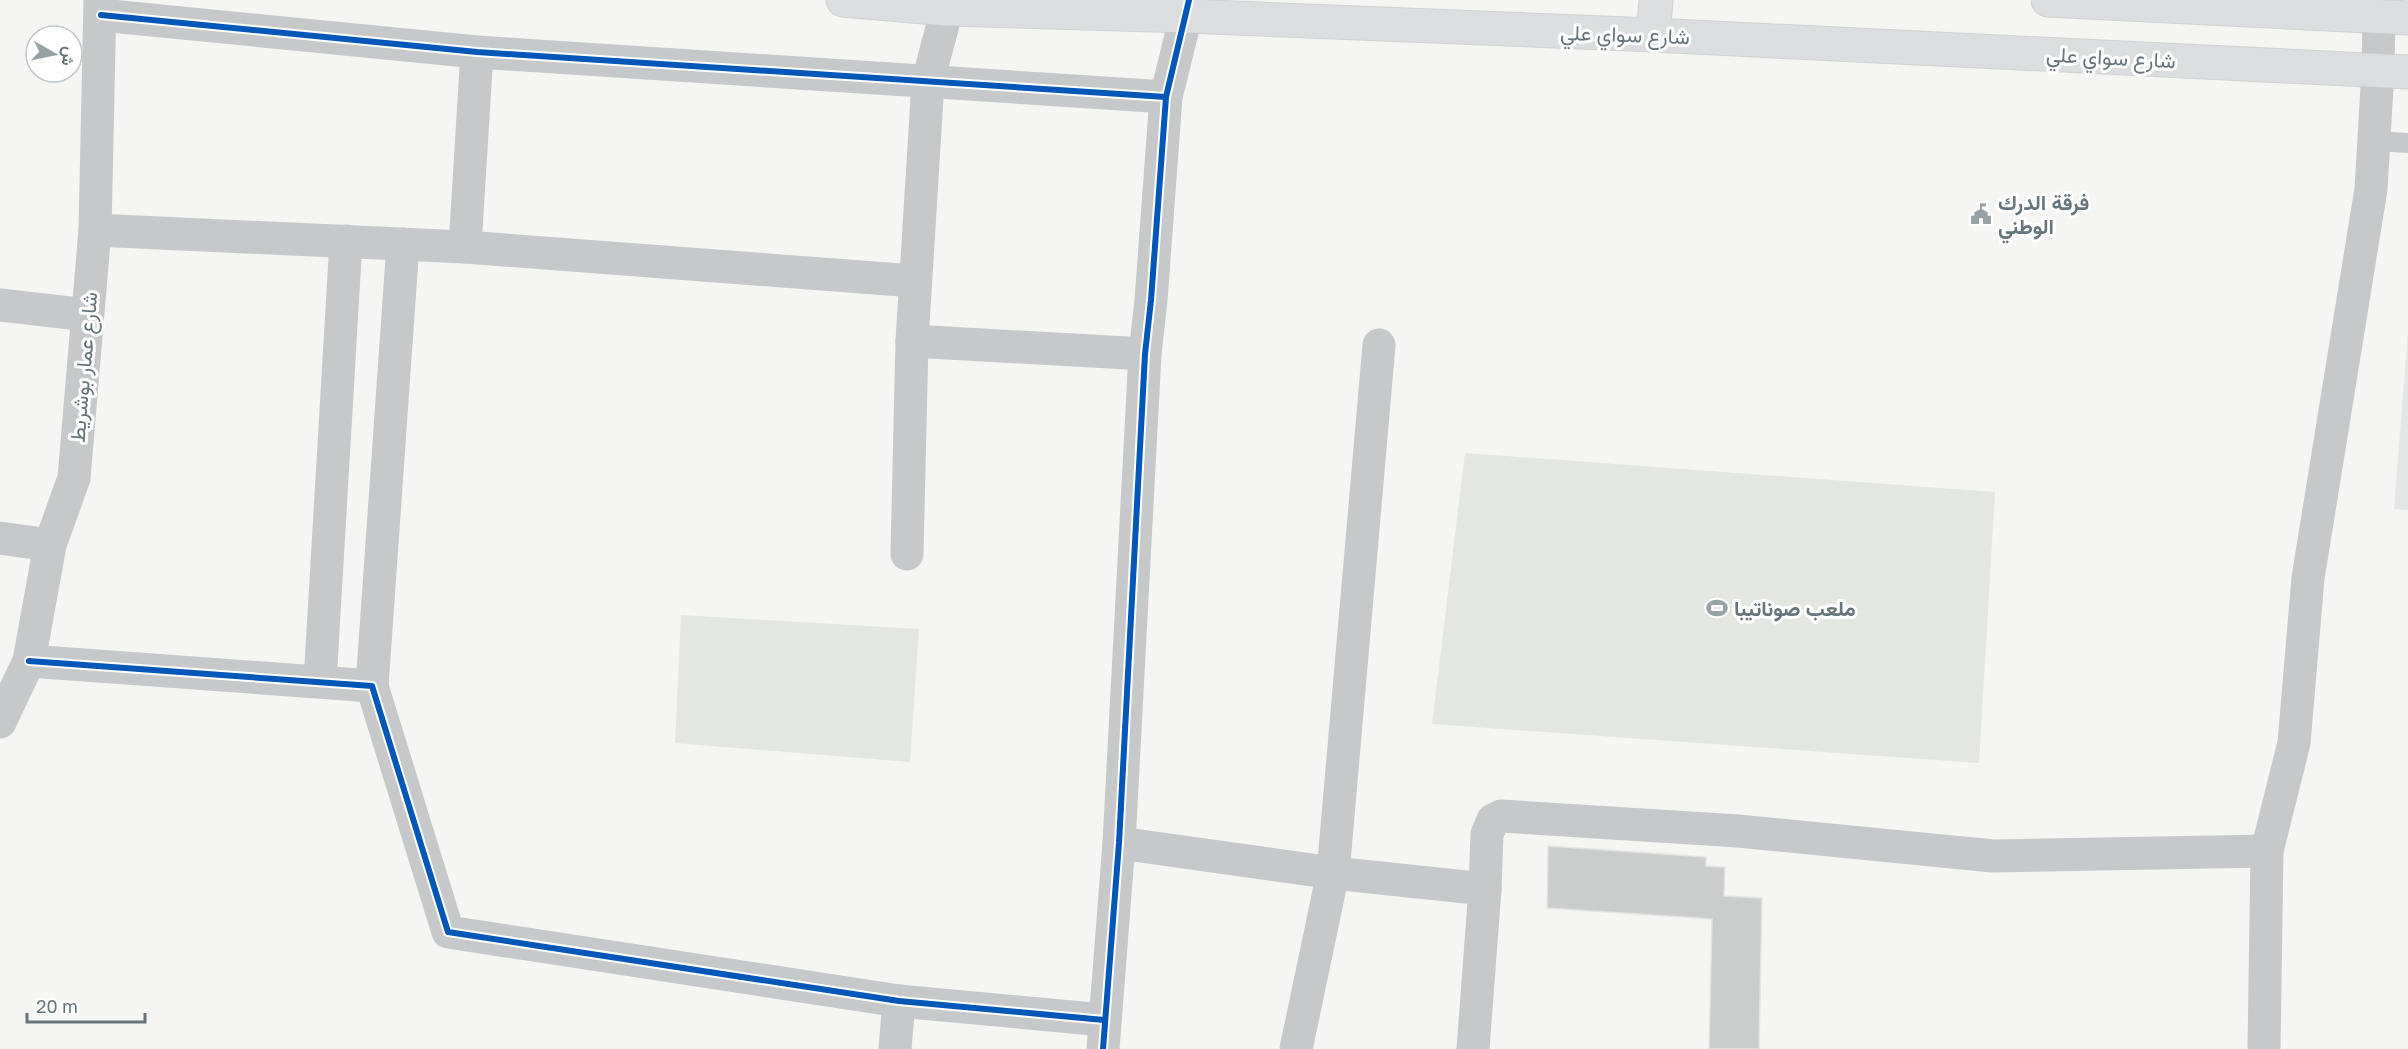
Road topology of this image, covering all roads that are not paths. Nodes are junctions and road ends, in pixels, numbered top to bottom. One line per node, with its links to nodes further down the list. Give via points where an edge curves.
1 (843, 0): 4 (main road, شارع سواي علي)
2 (1656, 0): 8 (main road)
3 (2048, 0): 7 (main road)
4 (950, 4): 6 (main road, شارع سواي علي); 11 (street)
5 (101, 8): 9 (street); 15 (street, شارع عمار بوشريط)
6 (1187, 8): 8 (main road, شارع سواي علي); 12 (street)
7 (2393, 17): 10 (street)
8 (1653, 35): 10 (main road, شارع سواي علي)
9 (477, 52): 11 (street); 18 (street)
10 (2393, 71): 13 (street)
11 (928, 81): 12 (street); 19 (street)
12 (1166, 97): 24 (street)
13 (2374, 141): 14 (lane); 33 (street, via 2371,189 2308,578 2295,743)
14 (2408, 143)
15 (95, 230): 16 (street); 21 (street, شارع عمار بوشريط)
16 (346, 241): 17 (street); 29 (street)
17 (403, 244): 18 (street); 30 (street)
18 (465, 247): 19 (street)
19 (914, 281): 22 (street)
20 (0, 304): 21 (street)
21 (87, 315): 26 (street, شارع عمار بوشريط, via 74,478)
22 (912, 341): 24 (street); 27 (street)
23 (1379, 345): 34 (street)
24 (1145, 354): 32 (street)
25 (0, 538): 26 (street)
26 (50, 545): 28 (street, شارع عمار بوشريط)
27 (907, 554)
28 (29, 661): 29 (street); 31 (street, شارع عمار بوشريط)
29 (320, 682): 30 (street)
30 (372, 686): 36 (street, via 448,932)
31 (0, 722)
32 (1119, 843): 34 (street); 37 (street)
33 (2267, 851): 35 (street, via 1993,856 1738,831 1502,816 1493,820 1487,834); 41 (street)
34 (1333, 873): 35 (street); 39 (street)
35 (1485, 889): 40 (street)
36 (898, 1002): 37 (street); 38 (street)
37 (1103, 1034)
38 (895, 1049)
39 (1296, 1049)
40 (1473, 1049)
41 (2264, 1049)

